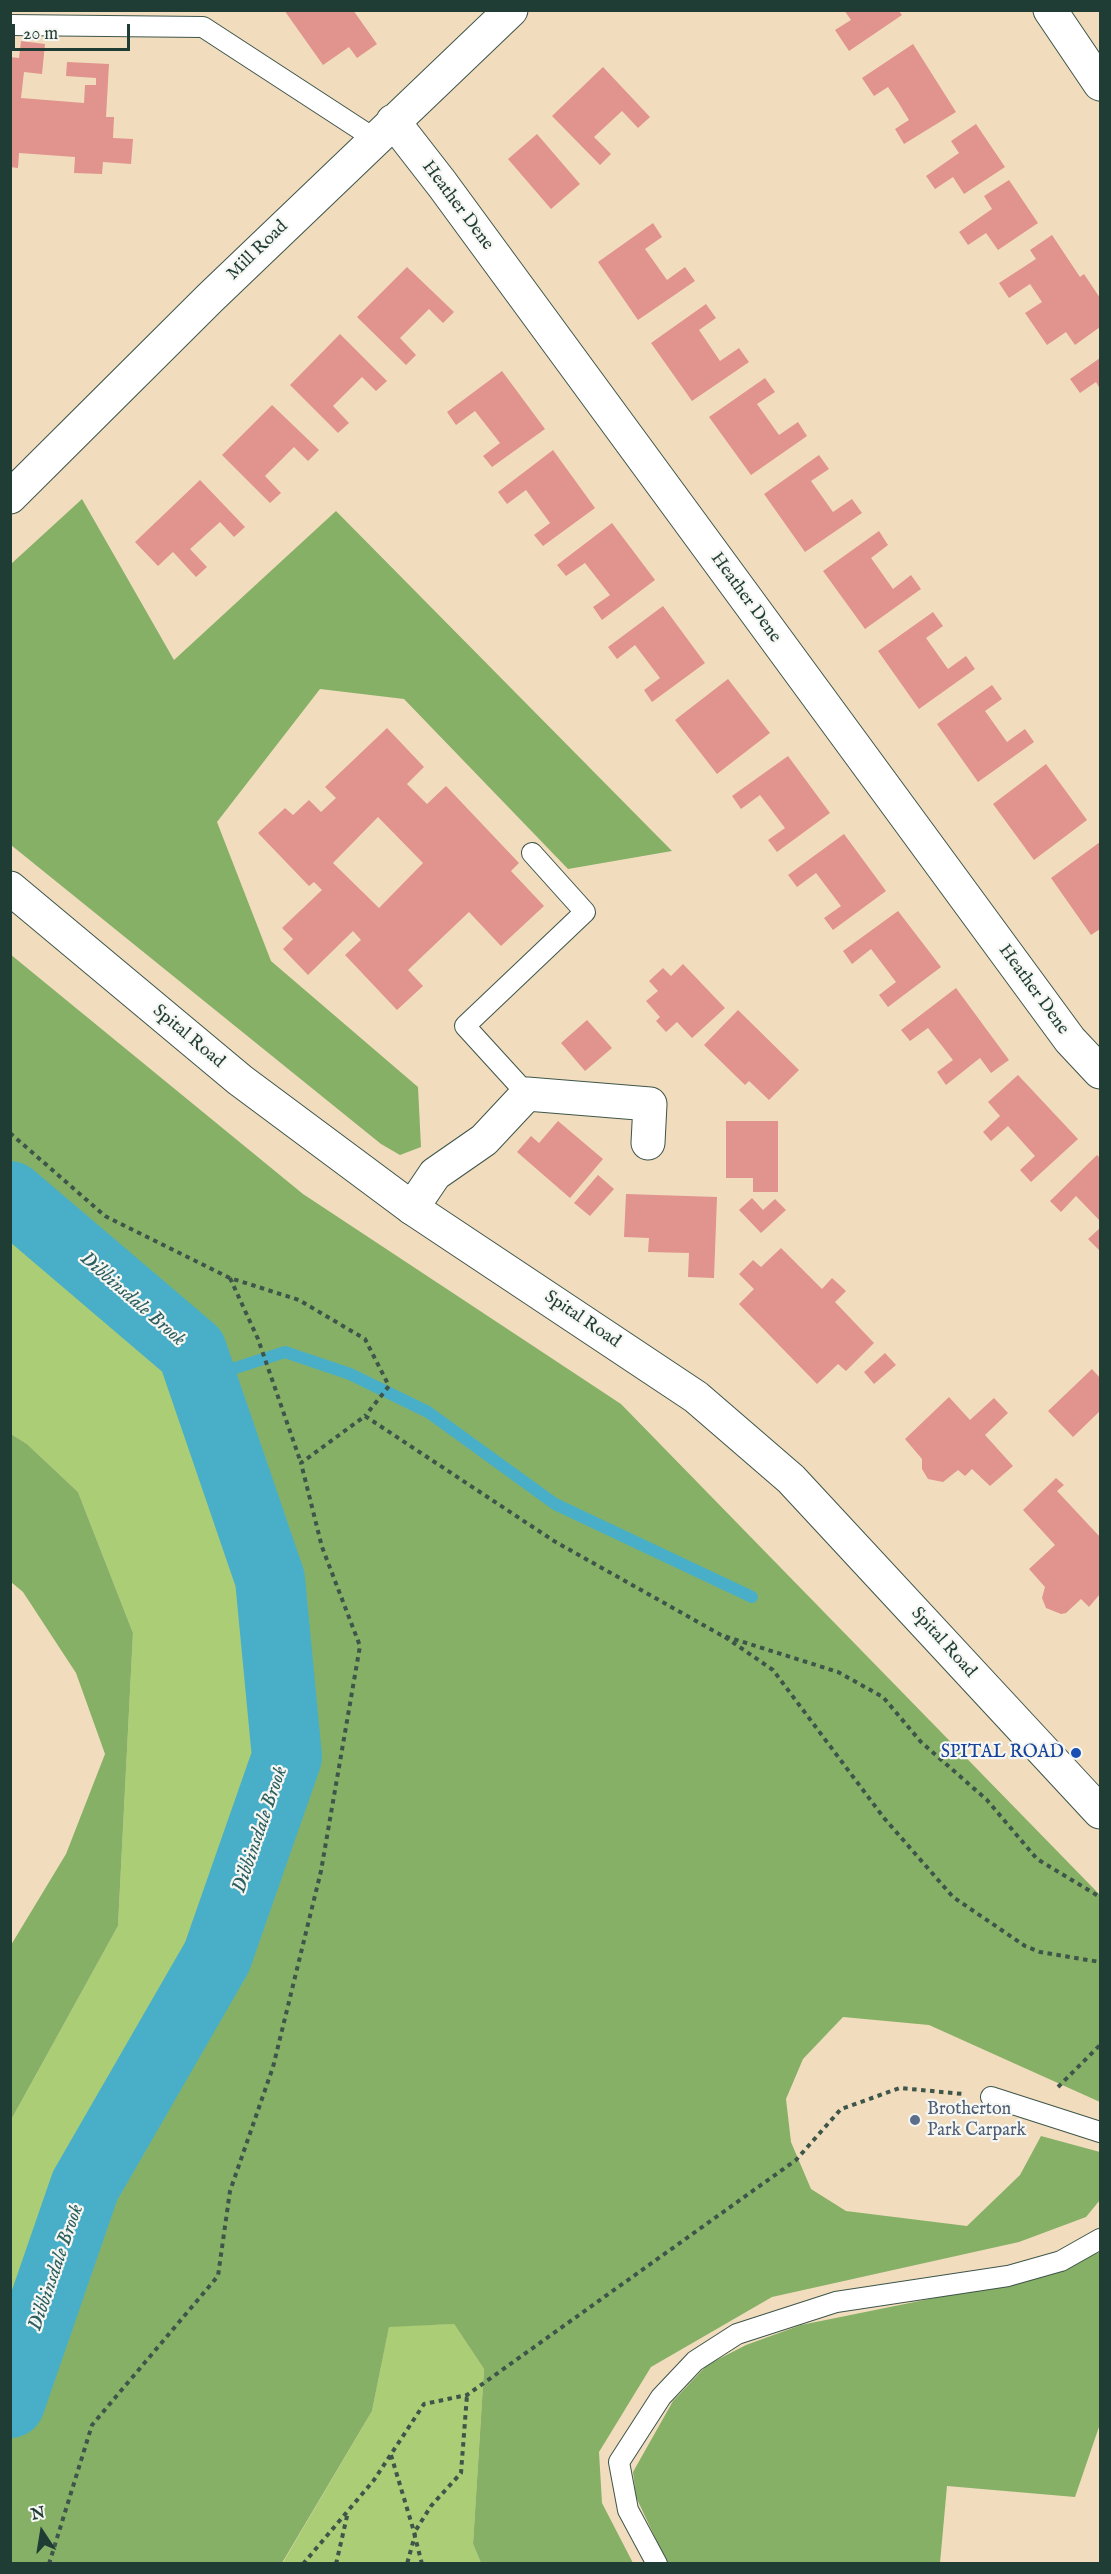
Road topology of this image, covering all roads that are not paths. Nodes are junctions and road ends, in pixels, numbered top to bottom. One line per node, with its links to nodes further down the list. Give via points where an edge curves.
1 (511, 10): 5 (main road, Mill Road)
2 (1050, 10): 4 (main road)
3 (10, 25): 5 (lane, via 203,27)
4 (1101, 84)
5 (384, 130): 6 (main road, Mill Road); 9 (main road, Heather Dene, via 442,184 1070,1040)
6 (10, 497)
7 (532, 853): 10 (lane, via 585,912 465,1026)
8 (10, 888): 12 (main road, Spital Road, via 240,1080)
9 (1101, 1072)
10 (526, 1094): 11 (main road, via 650,1104); 12 (main road, via 484,1140 435,1174)
11 (648, 1143)
12 (411, 1208): 13 (main road, Spital Road, via 696,1397 791,1479)
13 (1101, 1812)
14 (991, 2097): 15 (lane)
15 (1101, 2132)
16 (1101, 2239): 17 (lane, via 1061,2261 1008,2276 836,2302 737,2334 695,2361 661,2397 619,2462 628,2510)
17 (657, 2564)

